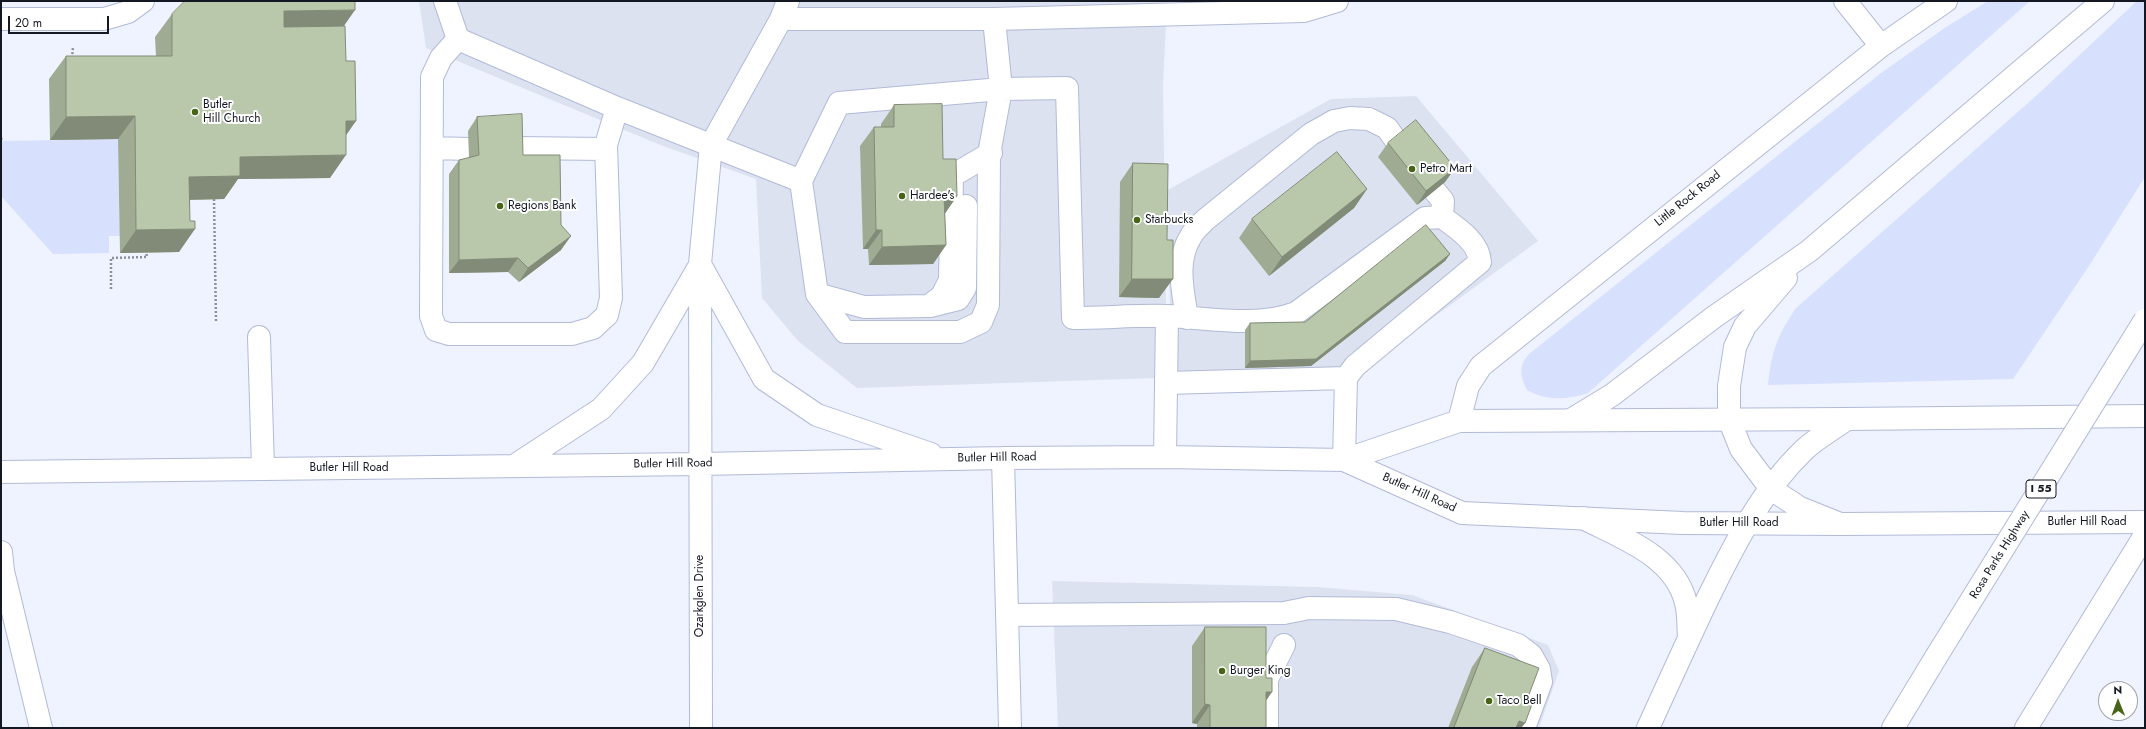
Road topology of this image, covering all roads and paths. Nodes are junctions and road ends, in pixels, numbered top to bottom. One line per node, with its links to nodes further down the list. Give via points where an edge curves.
1 (143, 1): 8 (main road, via 128,12 104,19)
2 (445, 1): 10 (main road)
3 (1337, 1): 9 (main road, via 1304,11)
4 (1845, 1): 12 (main road)
5 (1946, 1): 12 (main road, Little Rock Road)
6 (2103, 1): 27 (main road)
7 (785, 6): 9 (main road); 17 (main road)
8 (1, 19)
9 (994, 19): 14 (main road)
10 (458, 38): 15 (main road); 18 (main road, via 441,58 432,77)
11 (73, 43): 13 (path)
12 (1881, 46): 41 (main road, Little Rock Road, via 1481,366 1468,386)
13 (72, 65)
14 (1001, 89): 22 (main road); 23 (main road, via 839,102); 32 (main road, via 1067,88 1073,318)
15 (617, 108): 17 (main road); 21 (main road)
16 (1397, 142): 32 (main road, via 1387,128 1369,119 1350,118 1334,121 1311,134 1205,220 1190,236 1183,255)
17 (711, 145): 23 (main road); 29 (main road, Ozarkglen Drive)
18 (432, 148): 20 (main road); 21 (main road, via 431,316 436,330 449,334 572,334 593,328 607,315 611,298)
19 (513, 148): 21 (main road)
20 (469, 149)
21 (606, 149)
22 (991, 153): 31 (main road, via 952,176 950,280 942,296 929,306 864,307); 31 (main road, via 988,305 981,322 960,332 845,332)
23 (801, 181): 31 (main road)
24 (1434, 190): 26 (main road, via 1443,201)
25 (214, 199): 34 (path)
26 (1442, 217): 32 (main road, via 1425,218 1296,313 1278,320 1233,321); 36 (main road, via 1464,233 1480,255 1480,262 1355,366)
27 (1809, 251): 39 (main road, via 1745,326 1730,368); 42 (main road, via 1714,317 1612,395)
28 (146, 252): 30 (path, via 146,257 111,258)
29 (700, 264): 45 (main road, via 764,379 817,415); 47 (main road, Ozarkglen Drive); 48 (main road, via 643,363 601,409)
30 (111, 289)
31 (817, 294)
32 (1177, 317): 37 (main road)
33 (2145, 320): 67 (main road, Rosa Parks Highway / I 55, bridge)
34 (216, 321)
35 (259, 337): 49 (main road)
36 (1346, 378): 37 (main road); 46 (main road)
37 (1166, 383): 43 (main road)
38 (2145, 416): 40 (main road, Butler Hill Road)
39 (1729, 419): 40 (main road, Butler Hill Road); 42 (main road, Butler Hill Road); 51 (main road, via 1741,449)
40 (1847, 419): 51 (main road, via 1806,449)
41 (1459, 420): 42 (main road, Butler Hill Road); 46 (main road, Butler Hill Road)
42 (1571, 420)
43 (1165, 456): 44 (main road, Butler Hill Road); 46 (main road, Butler Hill Road)
44 (1003, 458): 45 (main road, Butler Hill Road); 58 (main road)
45 (946, 459): 47 (main road, Butler Hill Road)
46 (1344, 460): 52 (main road, Butler Hill Road, via 1462,512)
47 (700, 464): 48 (main road, Butler Hill Road); 62 (main road, Ozarkglen Drive)
48 (514, 466): 49 (main road, Butler Hill Road)
49 (263, 468): 50 (main road, Butler Hill Road)
50 (1, 472)
51 (1771, 489): 54 (main road); 55 (main road, via 1800,508)
52 (1583, 518): 54 (main road, Butler Hill Road); 59 (main road, via 1653,555 1675,578 1686,603)
53 (2145, 522): 55 (main road, Butler Hill Road)
54 (1747, 523): 55 (main road, Butler Hill Road); 59 (main road)
55 (1840, 524)
56 (2145, 535): 68 (main road)
57 (1, 552): 61 (main road, via 3,570)
58 (1007, 615): 63 (main road); 65 (main road, via 1284,613 1309,608 1396,609 1450,622 1518,645 1531,655 1539,669 1541,682)
59 (1689, 638): 66 (main road)
60 (1284, 645): 64 (main road, via 1268,679)
61 (41, 728)
62 (700, 728)
63 (1010, 728)
64 (1267, 728)
65 (1524, 728)
66 (1648, 728)
67 (1893, 728)
68 (2026, 728)

